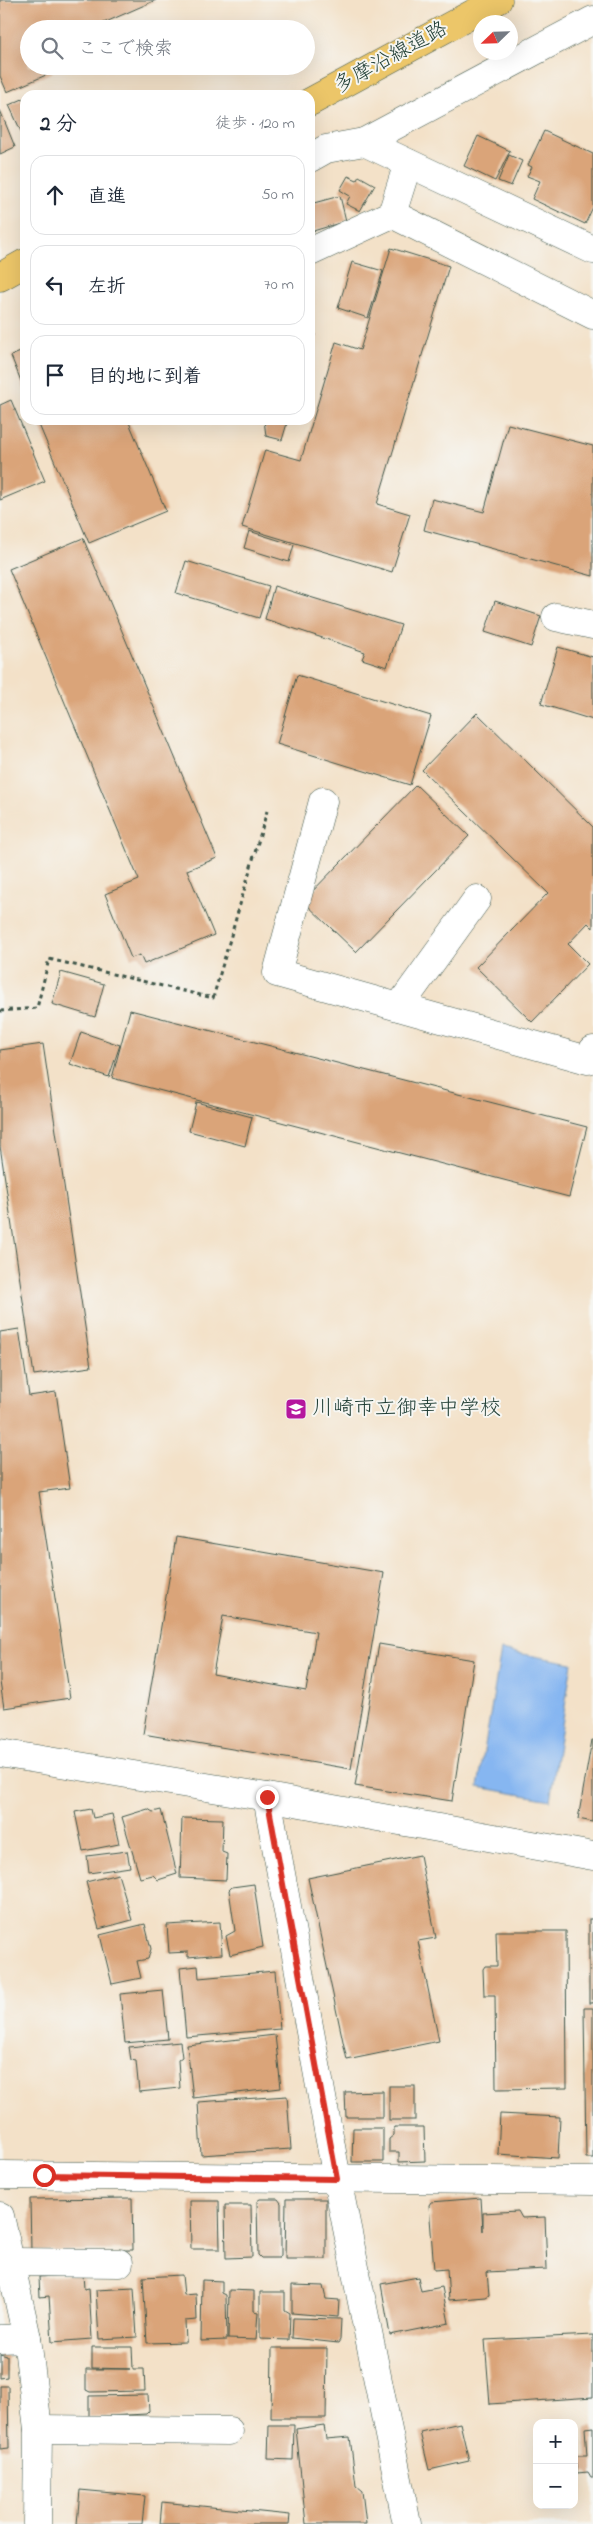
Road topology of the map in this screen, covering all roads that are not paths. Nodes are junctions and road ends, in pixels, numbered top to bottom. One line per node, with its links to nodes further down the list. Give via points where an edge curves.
1 (498, 0): 3 (main road, 多摩沿線道路)
2 (593, 20): 4 (street)
3 (315, 99)
4 (364, 142): 5 (street); 6 (street)
5 (315, 156)
6 (408, 163): 7 (street); 9 (street)
7 (392, 214): 8 (street); 12 (street)
8 (315, 250)
9 (593, 250)
10 (20, 266): 11 (main road)
11 (0, 277)
12 (593, 314)
13 (556, 616): 14 (street)
14 (593, 625)
15 (323, 801): 17 (street, via 278,973)
16 (477, 899): 17 (street)
17 (399, 1007): 18 (street, via 588,1060)
18 (593, 1050)
19 (0, 1753): 20 (street)
20 (267, 1797): 21 (street); 23 (street)
21 (593, 1856)
22 (0, 2175): 23 (street)
23 (337, 2179): 24 (street); 33 (street)
24 (593, 2181)
25 (0, 2216): 26 (street)
26 (11, 2262): 27 (street); 28 (street)
27 (119, 2263)
28 (27, 2338): 29 (street); 30 (street)
29 (0, 2339)
30 (38, 2429): 31 (street); 32 (street)
31 (229, 2431)
32 (37, 2524)
33 (407, 2524)

